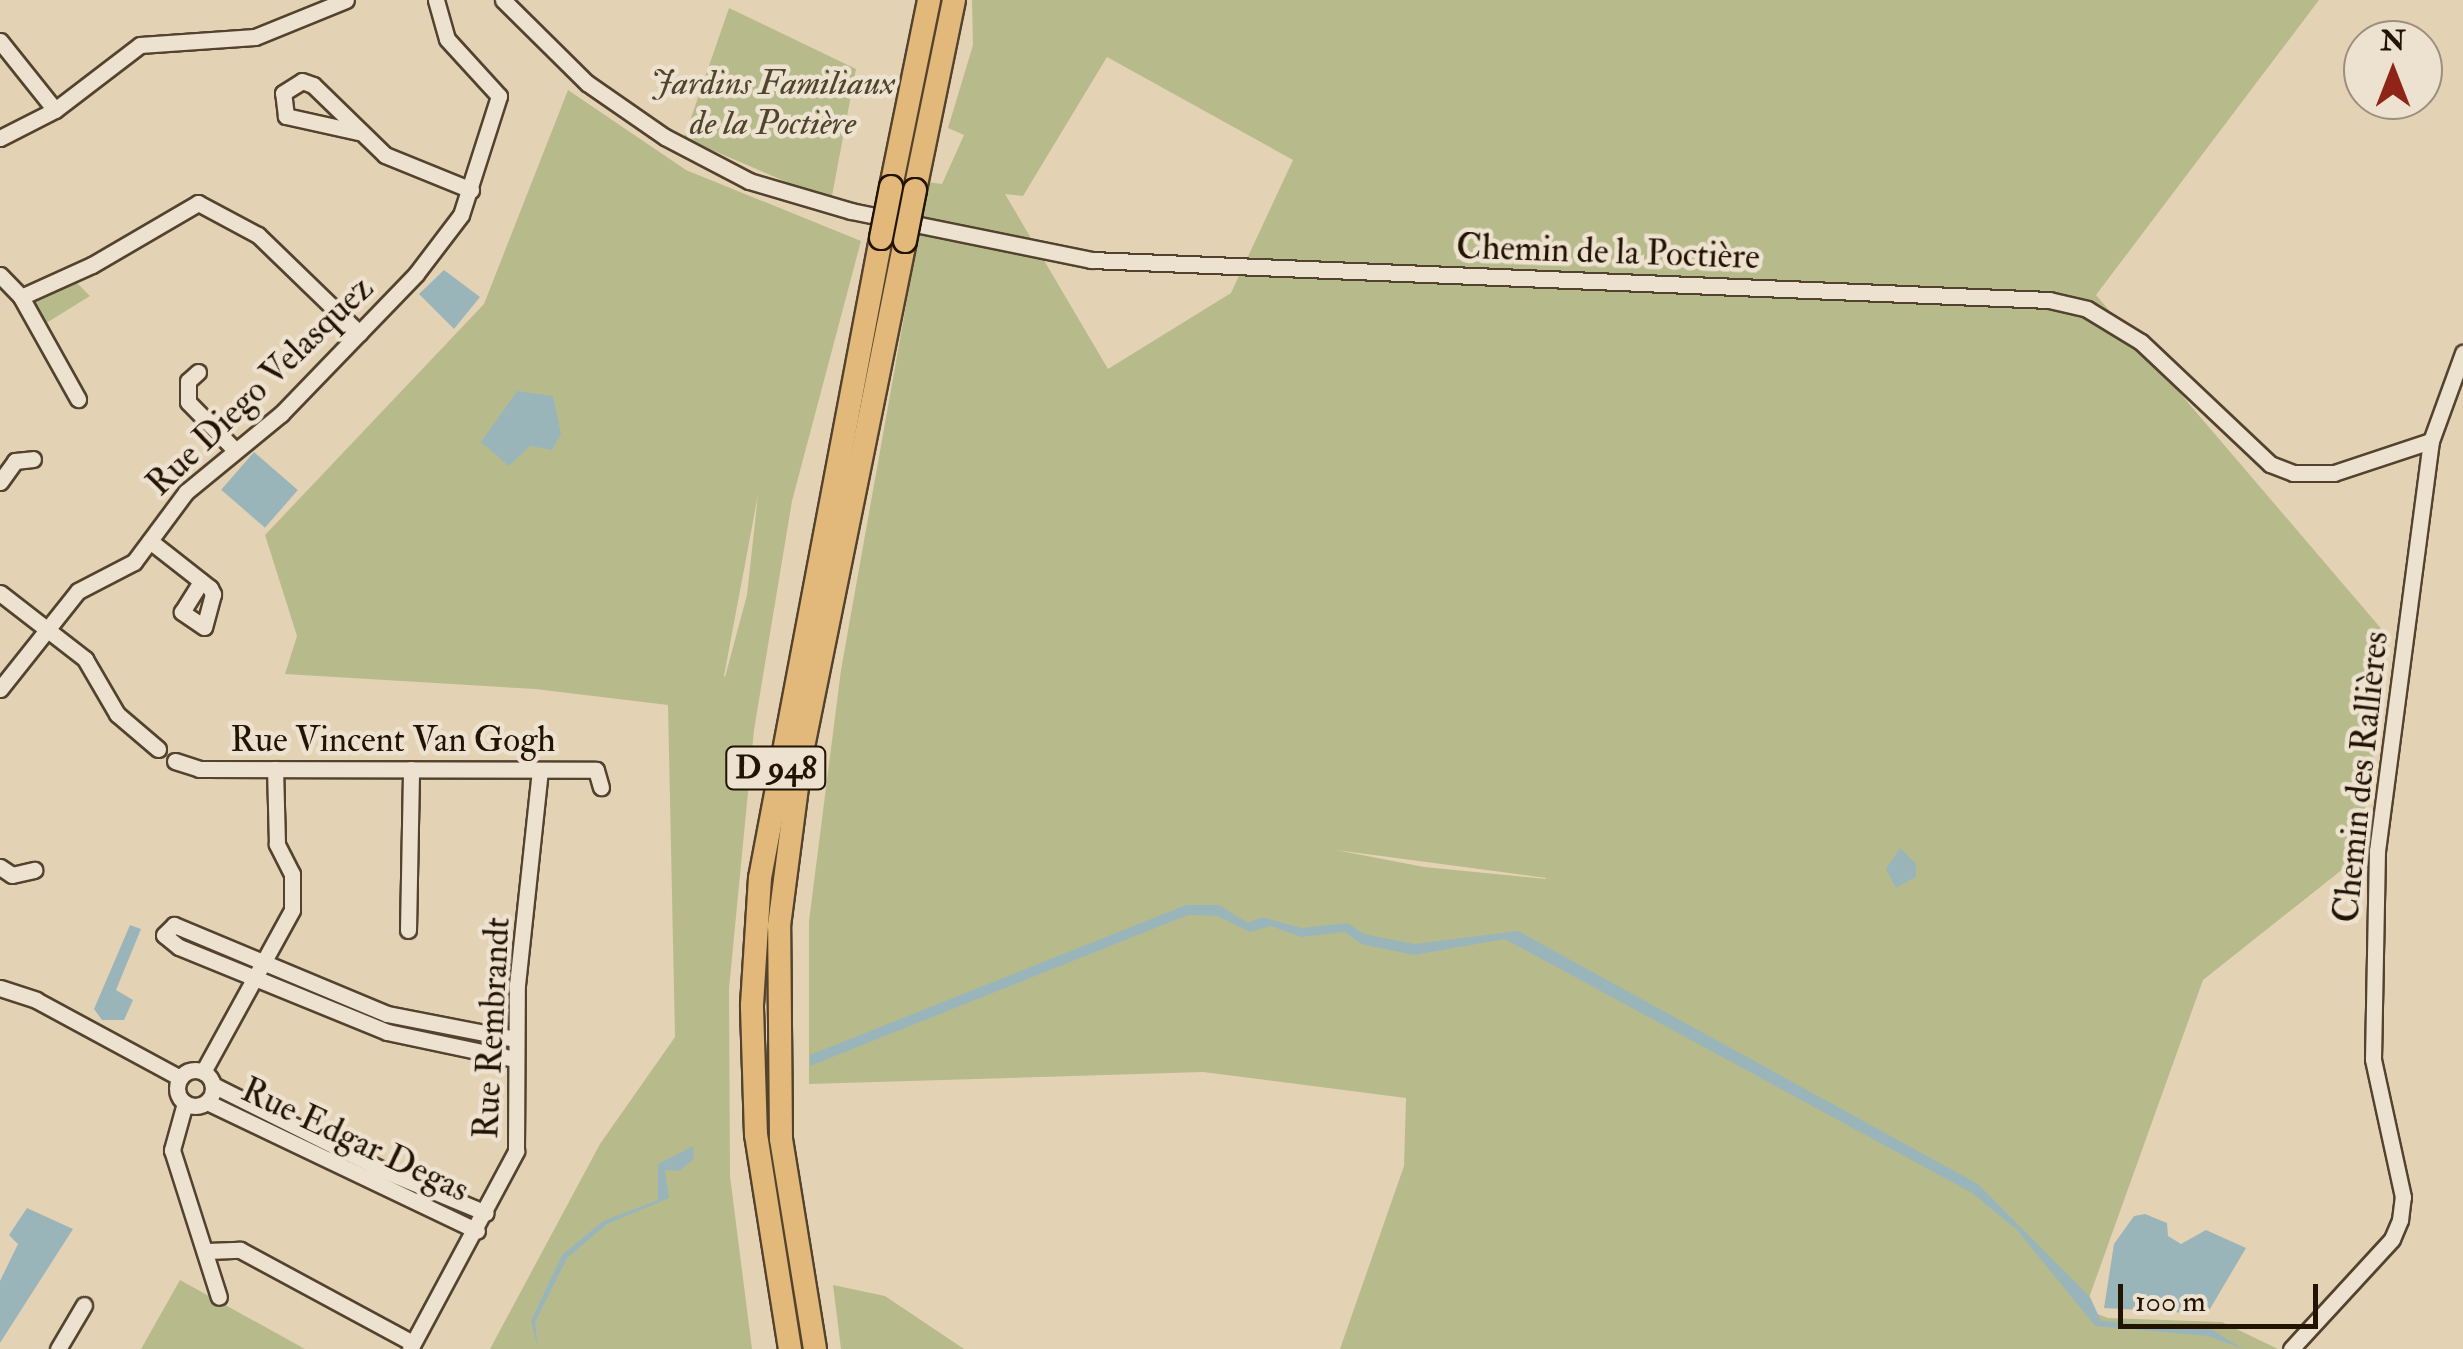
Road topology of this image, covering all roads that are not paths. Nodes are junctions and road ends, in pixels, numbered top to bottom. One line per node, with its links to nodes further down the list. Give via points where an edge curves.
1 (346, 0): 7 (street, via 255,37 140,45)
2 (436, 0): 10 (street, Rue Diego Velasquez, via 447,39 499,96)
3 (503, 0): 17 (street, Chemin de la Poctière, via 610,101 727,171 813,202 1091,260 2049,300 2087,309 2141,342 2270,464 2293,473 2334,473)
4 (930, 0): 48 (highway, D 948, bridge, via 760,878 753,1071)
5 (954, 0): 45 (highway, D 948, bridge, via 812,701 784,877 776,1056)
6 (0, 41): 7 (street)
7 (55, 110): 9 (street)
8 (358, 132): 8 (street, via 313,85 302,81 283,93 286,116); 10 (street, via 418,173)
9 (0, 138)
10 (471, 190): 13 (street, Rue Diego Velasquez, via 421,268)
11 (0, 276): 12 (street)
12 (20, 297): 13 (street, via 92,265 198,202 258,235); 16 (street)
13 (359, 333): 18 (street, Rue Diego Velasquez, via 281,414)
14 (2463, 353): 17 (street, Chemin des Rallières)
15 (198, 372): 18 (street, via 188,381 188,402)
16 (78, 399)
17 (2431, 441): 56 (street, Chemin des Rallières, via 2382,796 2374,905 2373,1059 2402,1197 2400,1220 2392,1239)
18 (233, 448): 21 (street, Rue Diego Velasquez)
19 (33, 458): 20 (street, via 15,461)
20 (0, 482)
21 (150, 540): 22 (street); 24 (street, Rue Diego Velasquez, via 124,569 78,592)
22 (201, 582)
23 (0, 593): 24 (street)
24 (47, 630): 25 (street, Rue Diego Velasquez); 26 (street, via 85,660 117,714)
25 (0, 689)
26 (158, 749)
27 (174, 761): 28 (street, Rue Vincent Van Gogh, via 199,769)
28 (276, 769): 29 (street, Rue Vincent Van Gogh); 35 (street, via 277,844 292,874 292,910)
29 (411, 770): 30 (street, Rue Vincent Van Gogh); 34 (street)
30 (540, 771): 31 (street, Rue Vincent Van Gogh, via 596,770); 38 (street, Rue Rembrandt)
31 (601, 788)
32 (0, 868): 33 (street, via 12,875)
33 (34, 870)
34 (408, 930)
35 (266, 961): 36 (street); 36 (street, via 174,925 164,935); 38 (street, via 387,1014 438,1030)
36 (255, 980): 39 (street, via 411,1040); 41 (street)
37 (0, 988): 40 (street, via 36,1000)
38 (514, 1039): 39 (street, Rue Rembrandt)
39 (515, 1058): 44 (street, Rue Rembrandt, via 516,1151)
40 (180, 1078): 41 (street); 43 (street)
41 (208, 1078): 42 (street); 44 (street, Rue Edgar Degas)
42 (207, 1102): 43 (street); 44 (street, Rue Edgar Degas)
43 (185, 1104): 46 (street, via 172,1150)
44 (482, 1221): 50 (street, Rue Rembrandt)
45 (792, 1237): 54 (highway, D 948); 55 (highway)
46 (207, 1250): 47 (street); 50 (street, via 240,1250)
47 (219, 1297)
48 (780, 1304): 52 (highway); 53 (highway, D 948)
49 (84, 1305): 51 (street)
50 (411, 1346)
51 (58, 1349)
52 (780, 1349)
53 (790, 1349)
54 (815, 1349)
55 (828, 1349)
56 (2291, 1349)

